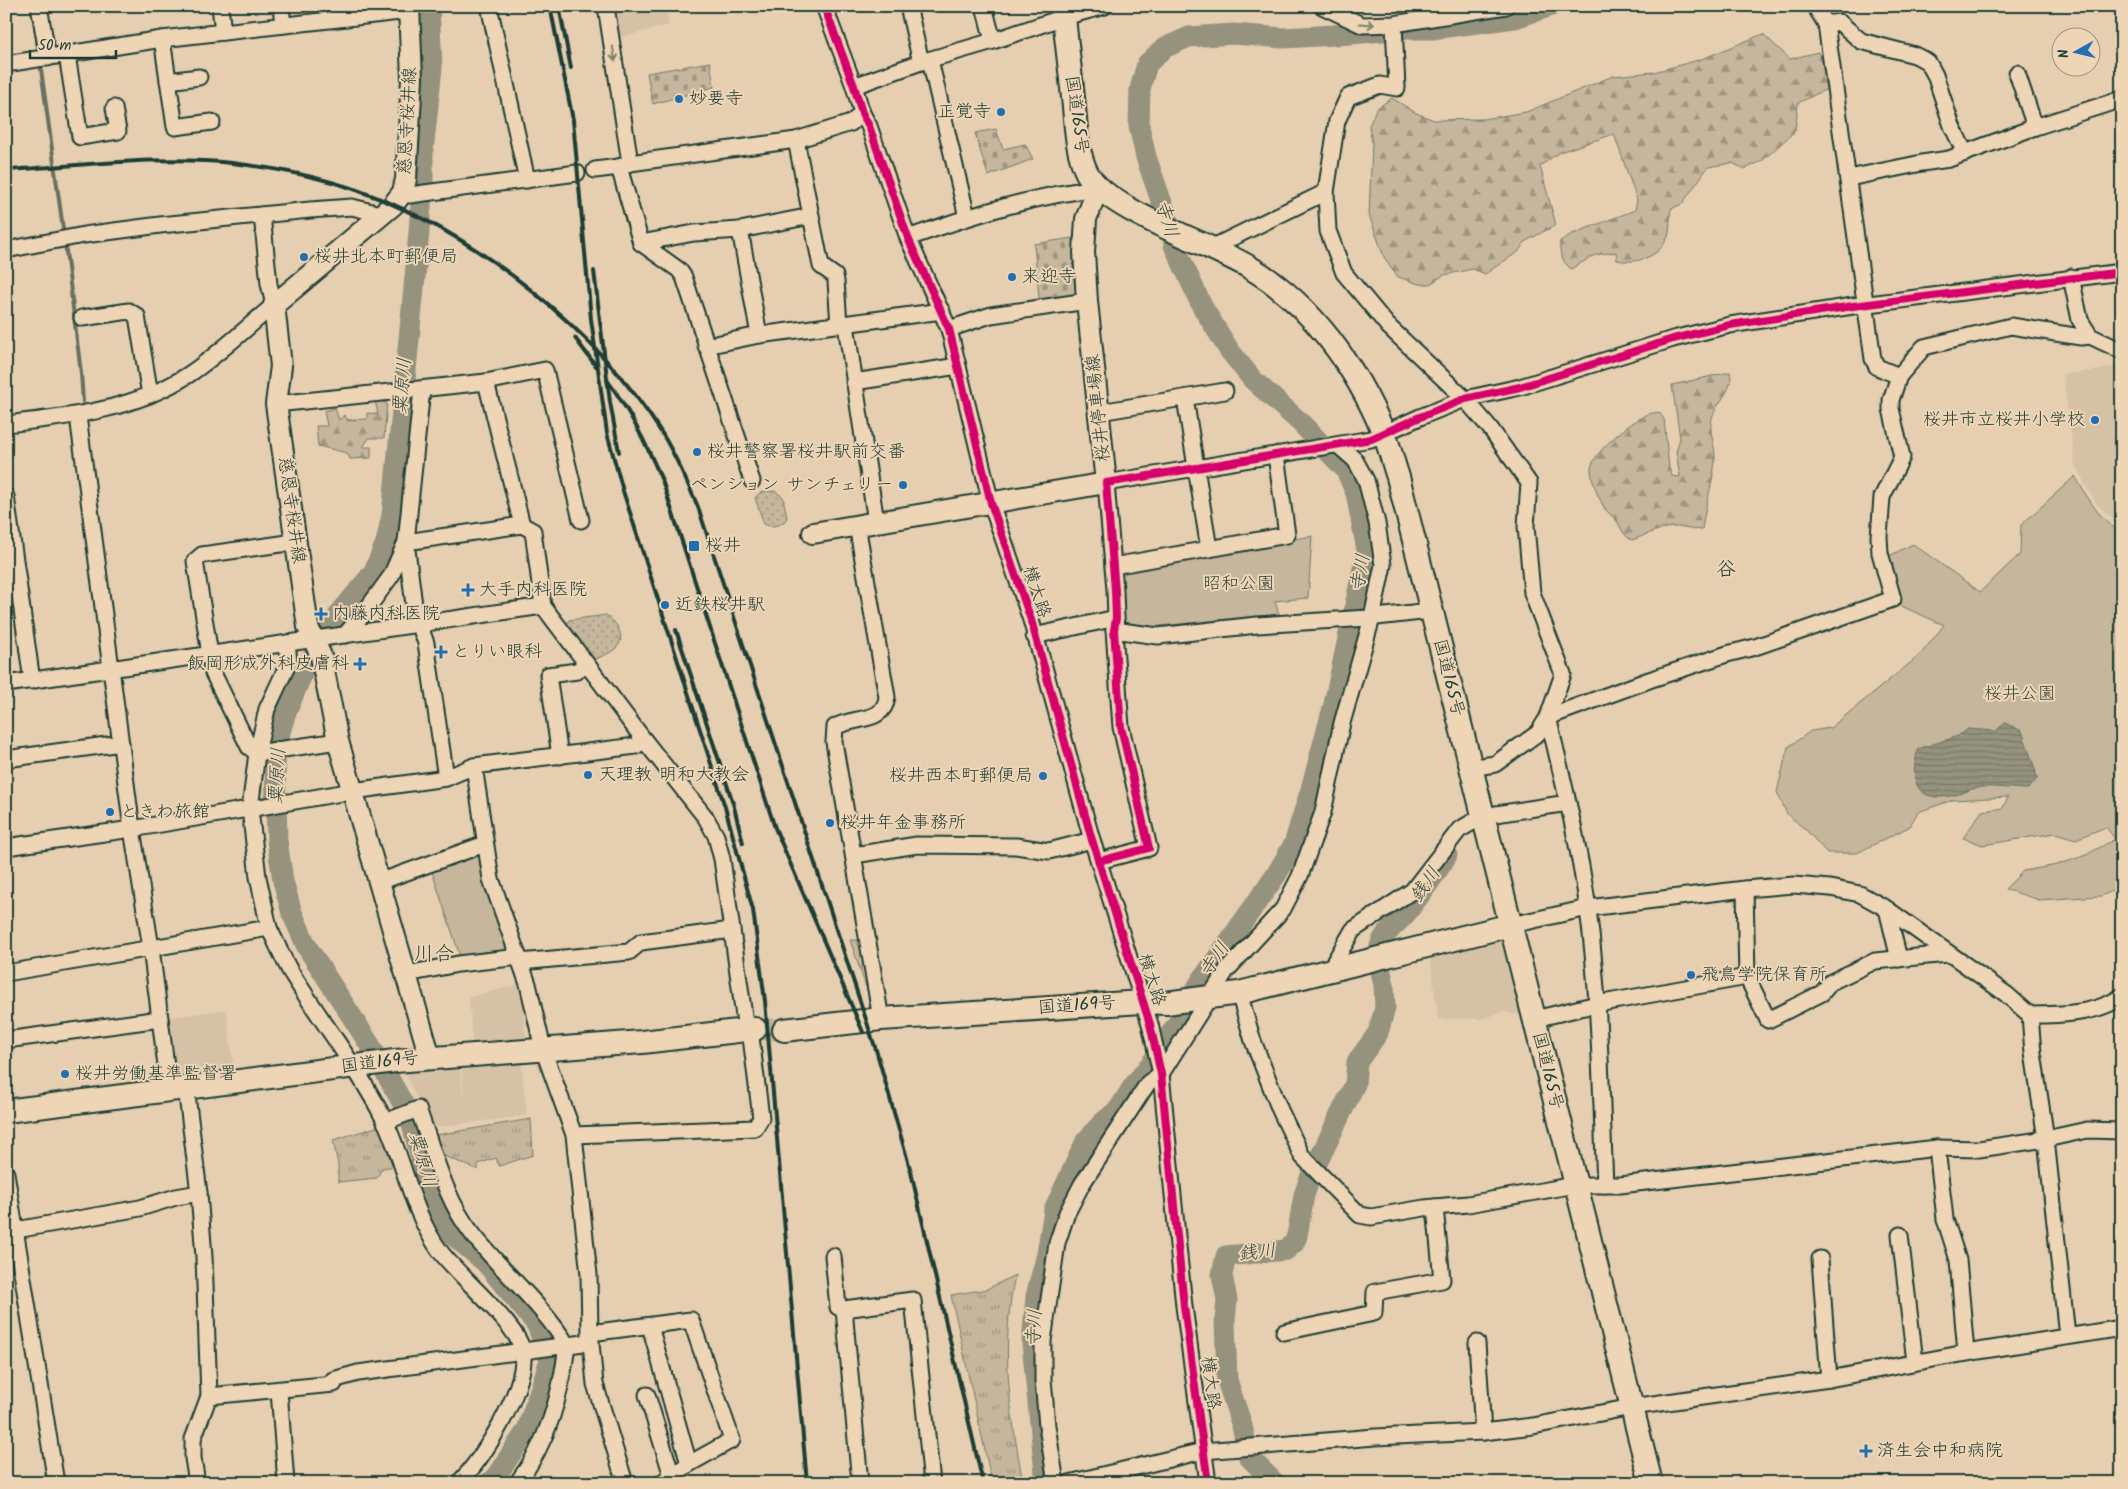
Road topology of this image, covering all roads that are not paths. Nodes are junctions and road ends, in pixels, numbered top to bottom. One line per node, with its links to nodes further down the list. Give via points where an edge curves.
1 (39, 6): 22 (street)
2 (220, 6): 18 (street)
3 (281, 6): 15 (street)
4 (606, 6): 36 (street, one-way to 36)
5 (824, 6): 28 (street, 横大路)
6 (908, 6): 23 (street)
7 (984, 6): 20 (street)
8 (1105, 6): 14 (street)
9 (1322, 6): 17 (street, one-way to 17, via 1362,25)
10 (1506, 6): 17 (street)
11 (1815, 6): 16 (street)
12 (493, 7): 40 (street)
13 (409, 9): 15 (street); 43 (main road, 慈恩寺桜井線, via 412,79)
14 (1062, 12): 20 (street); 41 (highway, 国道165号, via 1078,146 1088,174)
15 (283, 24): 18 (street)
16 (1826, 24): 35 (street, via 1839,22 1862,41 1915,55 1928,62); 39 (street)
17 (1394, 29): 42 (street, via 1397,88 1380,85 1348,97 1337,121)
18 (223, 32): 19 (street)
19 (162, 39): 21 (street); 27 (street)
20 (993, 41): 23 (street)
21 (67, 55): 22 (street); 30 (street, via 80,137 118,131)
22 (42, 59): 24 (street)
23 (926, 61): 28 (street); 47 (street)
24 (6, 64)
25 (2017, 73): 33 (street)
26 (199, 77): 27 (street)
27 (168, 81): 32 (street, via 175,127)
28 (854, 86): 31 (street, 横大路)
29 (2122, 99): 33 (street)
30 (114, 108)
31 (862, 113): 34 (street, via 852,123); 49 (street, 横大路)
32 (212, 122)
33 (2035, 127): 35 (street)
34 (796, 140): 36 (street); 46 (street)
35 (1964, 153): 39 (street, via 1949,159)
36 (625, 165): 37 (street); 50 (street)
37 (595, 170)
38 (577, 173): 40 (street)
39 (1849, 178): 57 (street)
40 (527, 180): 43 (street)
41 (1098, 188): 47 (street, via 1027,199); 51 (highway, 国道165号, via 1139,214); 55 (main road, 桜井停車場線, via 1086,219)
42 (1326, 192): 51 (street); 74 (street, via 1328,231 1344,273 1388,326)
43 (407, 193): 44 (main road, 慈恩寺桜井線)
44 (380, 214): 45 (street, via 352,207); 56 (main road, 慈恩寺桜井線)
45 (262, 215): 52 (street, via 160,225); 56 (street, via 268,284)
46 (811, 216): 48 (street); 60 (street, via 821,266 835,276)
47 (967, 217): 49 (street)
48 (740, 230): 50 (street, via 694,233); 62 (street)
49 (908, 238): 58 (street, 横大路)
50 (641, 242): 64 (street, via 684,277)
51 (1211, 248): 79 (highway, 国道165号, via 1269,280 1308,314 1347,364)
52 (6, 250)
53 (2122, 272): 54 (street)
54 (2071, 277): 57 (street); 63 (street, via 2080,320)
55 (1087, 301): 61 (street, via 991,315); 76 (main road, 桜井停車場線)
56 (274, 305): 72 (street, via 188,375); 75 (main road, 慈恩寺桜井線, via 281,366)
57 (1866, 305): 67 (street, via 1873,359 1877,367); 74 (street, via 1730,325)
58 (942, 311): 60 (street); 61 (street, 横大路)
59 (82, 318): 72 (street, via 129,311 138,316)
60 (842, 325): 62 (street); 69 (street)
61 (949, 329): 66 (street, 横大路)
62 (759, 335): 64 (street)
63 (2090, 336): 65 (street); 67 (street, via 2011,326 1924,347)
64 (706, 346): 83 (street)
65 (2122, 351)
66 (958, 366): 69 (street); 86 (street, 横大路)
67 (1899, 376): 108 (street, via 1891,409 1902,457 1882,497 1879,537 1880,553 1893,599)
68 (486, 382): 70 (street); 87 (street, via 545,370); 89 (street)
69 (854, 382): 88 (street)
70 (418, 389): 75 (street); 92 (street)
71 (1225, 391): 73 (street)
72 (150, 395): 77 (street)
73 (1186, 398): 76 (street); 82 (street)
74 (1465, 400): 79 (street); 108 (street, via 1490,428 1529,483 1526,526 1532,592 1563,674)
75 (276, 404): 91 (main road, 慈恩寺桜井線)
76 (1100, 412): 84 (main road, 桜井停車場線)
77 (78, 416): 78 (street); 105 (street)
78 (6, 424)
79 (1384, 435): 80 (street); 96 (highway, 国道165号, via 1398,477)
80 (1337, 446): 81 (street); 97 (street, via 1355,460 1366,480 1376,524 1383,564)
81 (1276, 455): 82 (street); 93 (street, via 1287,536)
82 (1197, 468): 84 (street); 93 (street)
83 (752, 480)
84 (1106, 484): 86 (main road, 桜井停車場線); 94 (street)
85 (6, 496): 106 (street)
86 (991, 503): 88 (main road, 桜井停車場線); 101 (street, 横大路)
87 (581, 520)
88 (867, 524): 90 (main road, 桜井停車場線); 126 (street, via 887,697 886,706 878,715 835,727 834,742)
89 (527, 528): 92 (street); 95 (street)
90 (814, 533)
91 (295, 542): 102 (main road, 慈恩寺桜井線); 103 (street, via 202,555 195,561)
92 (406, 542): 99 (street); 100 (street, via 391,576)
93 (1208, 550): 94 (street)
94 (1113, 566): 98 (street)
95 (543, 606): 99 (street); 104 (street)
96 (1430, 611): 97 (street); 116 (highway, 国道165号)
97 (1370, 618): 98 (street, via 1258,625 1158,636); 145 (street, via 1323,812 1300,876 1283,909)
98 (1115, 624): 101 (street); 127 (street, via 1121,726 1149,848)
99 (419, 625): 100 (street); 117 (street, via 426,643)
100 (345, 635): 102 (street)
101 (1034, 636): 123 (street, 横大路)
102 (301, 638): 103 (street); 110 (main road, 慈恩寺桜井線, via 321,656); 112 (street, via 267,709)
103 (209, 655): 105 (street); 112 (street, via 213,673 250,747)
104 (586, 664): 109 (street); 113 (street, via 577,671 548,675)
105 (112, 669): 106 (street); 111 (street)
106 (32, 681): 107 (street)
107 (6, 684)
108 (1548, 716): 116 (street, via 1538,733 1495,764); 119 (street)
109 (644, 740): 113 (street, via 636,746); 134 (street, via 706,818 716,836)
110 (338, 741): 112 (street); 118 (main road, 慈恩寺桜井線)
111 (122, 743): 114 (street); 122 (street)
112 (257, 753): 120 (street)
113 (560, 756): 115 (street)
114 (6, 759)
115 (474, 766): 117 (street); 124 (street)
116 (1470, 768): 121 (highway, 国道165号)
117 (446, 778): 118 (street)
118 (353, 791): 120 (street); 128 (main road, 慈恩寺桜井線)
119 (1568, 803): 121 (street); 130 (street)
120 (254, 808): 122 (street); 133 (street, via 258,877)
121 (1483, 816): 132 (highway, 国道165号); 139 (street, via 1459,830 1412,891 1353,930)
122 (132, 829): 125 (street); 135 (street)
123 (1092, 840): 126 (street, via 1049,851 1016,846 916,845); 127 (street, 横大路)
124 (485, 844): 128 (street); 137 (street, via 491,879)
125 (6, 846)
126 (854, 855): 150 (street)
127 (1099, 861): 146 (street, 横大路)
128 (379, 882): 141 (main road, 慈恩寺桜井線)
129 (1745, 889): 130 (street); 131 (street, via 1794,884 1830,888 1860,894); 142 (street)
130 (1588, 908): 132 (street); 147 (street)
131 (1887, 910): 136 (street); 138 (street)
132 (1511, 925): 139 (highway, 国道169号); 151 (highway, 国道165号)
133 (269, 928): 135 (street); 157 (street, via 289,968)
134 (732, 930): 137 (street, via 641,942 629,952); 152 (street)
135 (151, 948): 140 (street); 149 (street)
136 (1948, 954): 138 (street); 148 (street, via 2006,994)
137 (519, 960): 141 (street, via 458,964); 155 (street, via 528,984)
138 (1899, 960): 142 (street, via 1875,961 1831,982 1822,994 1768,1020)
139 (1328, 971): 143 (highway, 国道169号)
140 (6, 973)
141 (407, 974): 156 (main road, 慈恩寺桜井線)
142 (1747, 977): 147 (street)
143 (1239, 993): 145 (highway, 国道169号); 170 (street, via 1252,1041 1302,1156 1360,1215 1370,1217)
144 (2122, 996): 148 (street, via 2113,1003 2087,1010)
145 (1203, 998): 146 (highway, 国道169号, via 1166,1003); 158 (street)
146 (1142, 1002): 150 (highway, 国道169号); 158 (street, 横大路)
147 (1597, 1004): 151 (street); 168 (street)
148 (2030, 1015): 164 (street)
149 (160, 1019): 154 (street); 159 (street)
150 (881, 1019): 153 (highway, 国道169号)
151 (1535, 1019): 167 (highway, 国道165号)
152 (750, 1029): 155 (highway, 国道169号, via 642,1042); 163 (street, via 761,1118 755,1128)
153 (784, 1030)
154 (6, 1040)
155 (542, 1049): 156 (highway, 国道169号); 163 (street)
156 (430, 1057): 157 (highway, 国道169号)
157 (358, 1066): 159 (highway, 国道169号); 161 (street)
158 (1161, 1071): 192 (street, 横大路, via 1184,1306); 203 (street, via 1148,1083 1082,1184 1067,1214 1058,1243 1043,1341 1046,1426)
159 (178, 1088): 160 (highway, 国道169号); 169 (street)
160 (6, 1111)
161 (386, 1121): 182 (street, via 418,1110 454,1207); 183 (street, via 423,1224 440,1252 490,1304)
162 (2122, 1131): 164 (street, via 2087,1130)
163 (574, 1135): 180 (street, via 589,1275)
164 (2046, 1139): 165 (street, via 1979,1149); 179 (street)
165 (1936, 1148): 168 (street); 184 (street, via 1945,1218 1958,1260)
166 (6, 1173): 171 (street)
167 (1575, 1185): 168 (street); 170 (street); 190 (highway, 国道165号)
168 (1605, 1185)
169 (199, 1193): 171 (street, via 140,1208); 189 (street)
170 (1435, 1207): 178 (street, via 1442,1280 1375,1292 1374,1313)
171 (16, 1230): 195 (street)
172 (1900, 1235): 185 (street)
173 (833, 1256): 175 (street, via 838,1307)
174 (1820, 1259): 186 (street)
175 (844, 1309): 201 (street); 202 (street, via 913,1300)
176 (650, 1326): 180 (street); 193 (street); 193 (street, via 691,1320 732,1440)
177 (2122, 1328): 179 (street)
178 (1284, 1332)
179 (2067, 1336): 184 (street)
180 (591, 1338): 182 (street); 200 (street, via 595,1384)
181 (1477, 1343): 191 (street)
182 (565, 1345): 183 (street); 199 (street, via 562,1382 551,1421 530,1466)
183 (524, 1351): 187 (street, via 358,1373 333,1380 334,1384); 198 (street, via 522,1370 512,1400 486,1447)
184 (1966, 1353): 185 (street)
185 (1915, 1362): 186 (street)
186 (1829, 1379): 190 (street)
187 (280, 1390): 189 (street); 197 (street)
188 (647, 1395): 194 (street)
189 (209, 1396): 196 (street, via 193,1439 192,1458)
190 (1632, 1407): 191 (street); 206 (highway, 国道165号)
191 (1483, 1432): 192 (street)
192 (1203, 1451): 204 (street); 205 (street, 横大路)
193 (689, 1464): 194 (street)
194 (666, 1479)
195 (56, 1483)
196 (197, 1483)
197 (286, 1483)
198 (459, 1483)
199 (516, 1483)
200 (624, 1483)
201 (860, 1483)
202 (932, 1483)
203 (1056, 1483)
204 (1069, 1483)
205 (1208, 1483)
206 (1652, 1483)

